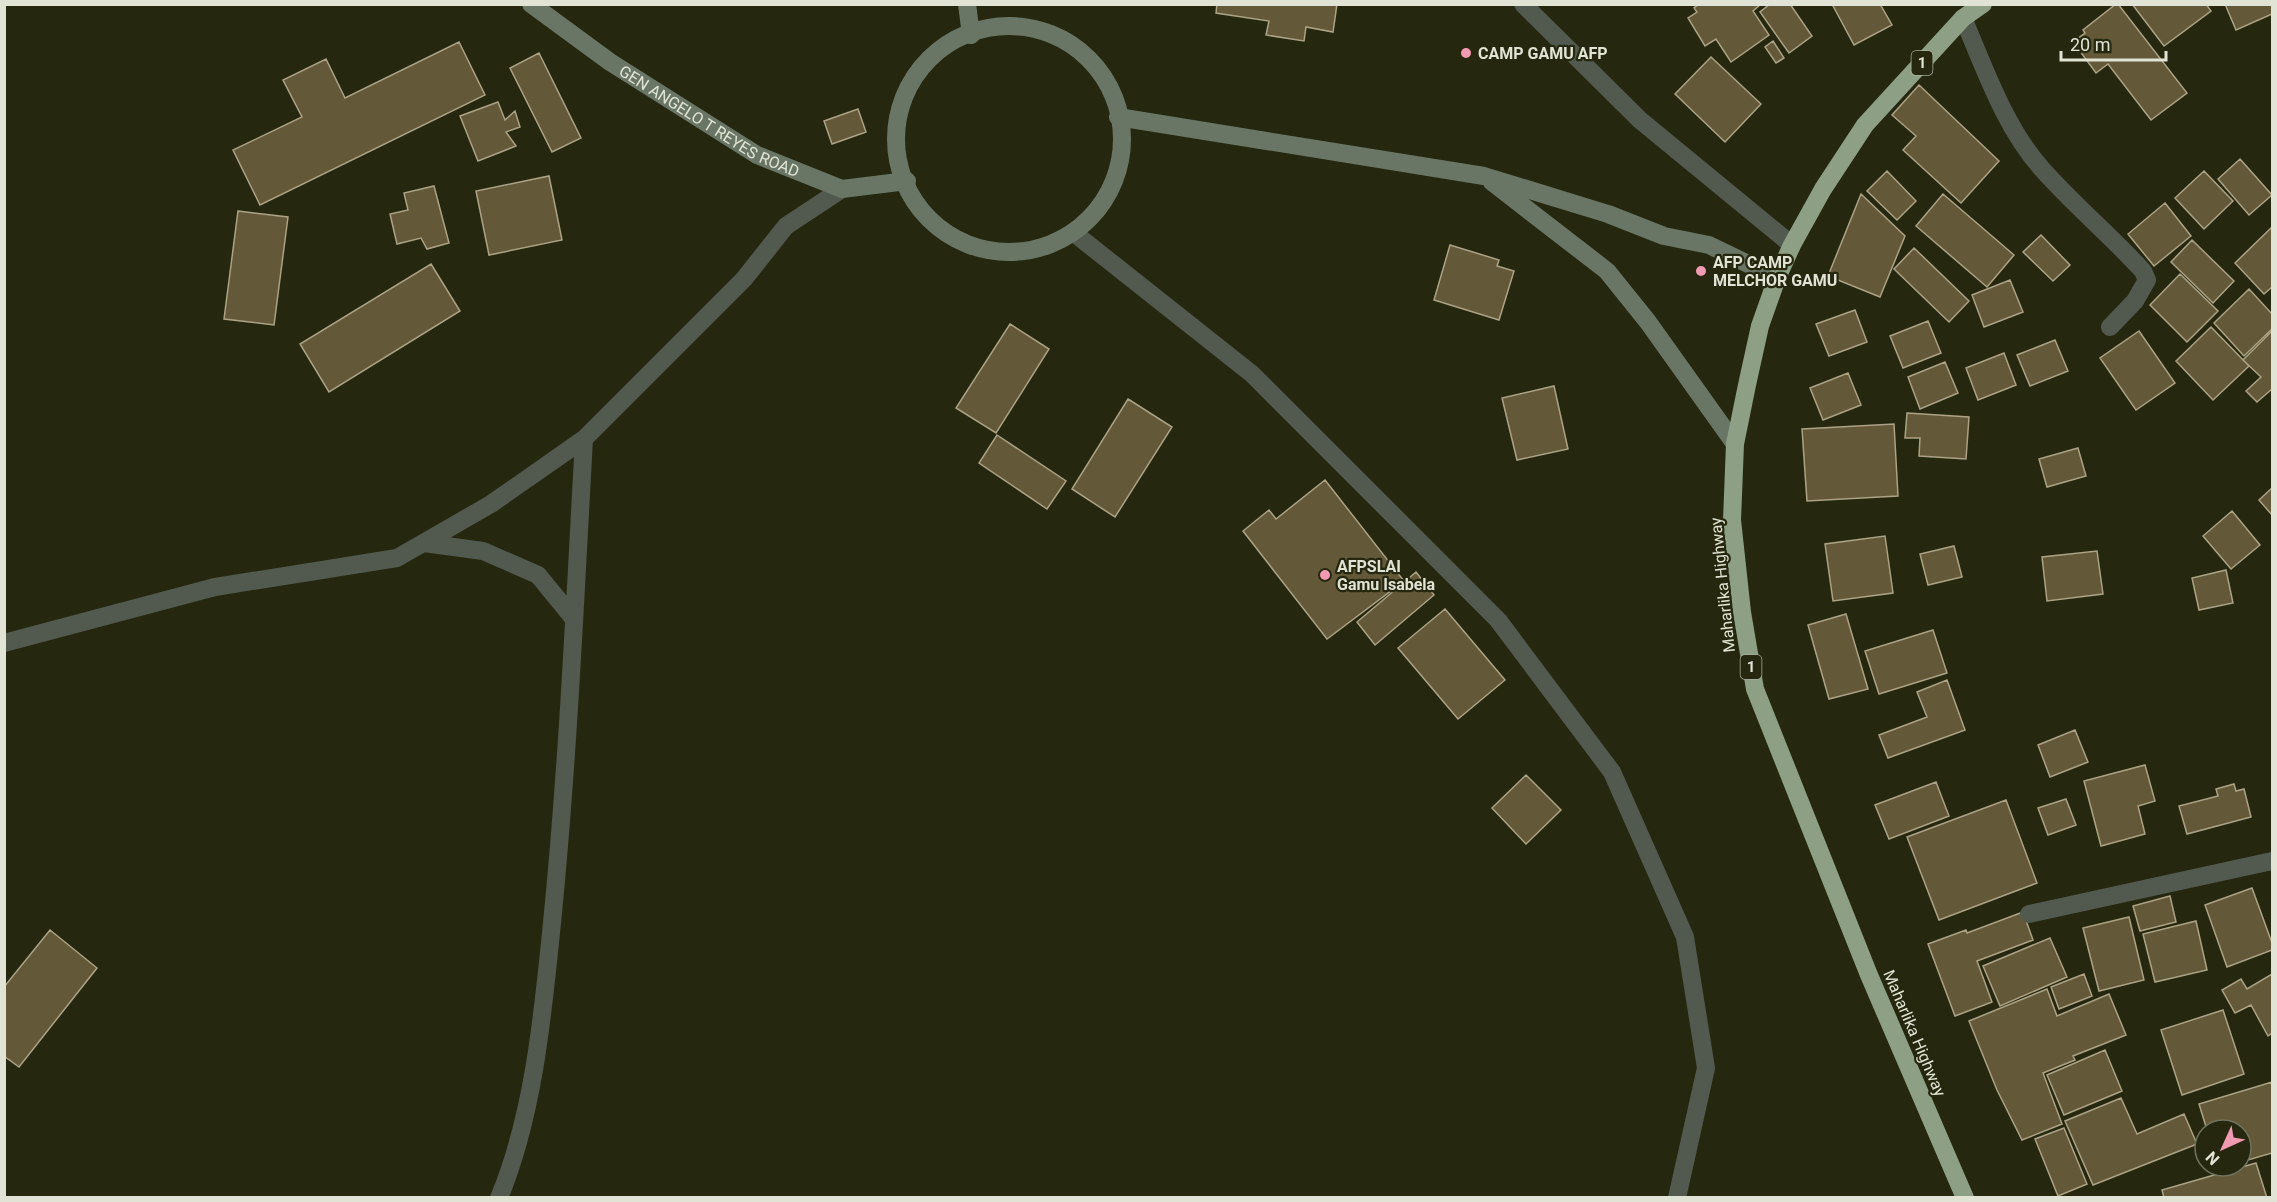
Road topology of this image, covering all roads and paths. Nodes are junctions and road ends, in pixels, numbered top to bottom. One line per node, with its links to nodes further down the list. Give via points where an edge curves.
1 (531, 4): 10 (street, GEN ANGELO T REYES ROAD, via 610,62 757,155)
2 (967, 4): 6 (street)
3 (1523, 4): 12 (street, via 1640,120)
4 (1983, 4): 5 (highway, Maharlika Highway / 1)
5 (1963, 18): 12 (highway, Maharlika Highway / 1, via 1865,125); 14 (street, via 2026,148 2143,271 2147,280 2141,292)
6 (971, 35): 7 (street, via 994,26 1034,28 1070,43 1099,69 1111,88); 9 (street, via 942,46 921,67 902,101 897,122 898,162)
7 (1118, 117): 8 (street); 11 (street, via 1124,143 1116,182 1102,206)
8 (1484, 176): 13 (street, via 1608,214 1664,236 1709,245); 16 (street, via 1607,271)
9 (907, 181): 10 (street, GEN ANGELO T REYES ROAD); 11 (street, via 920,210 940,229 975,248 1001,253 1040,249)
10 (842, 189): 15 (street, via 786,226 744,279)
11 (1074, 233): 23 (street, via 1252,374 1498,620 1612,772 1685,937 1706,1068)
12 (1792, 245): 13 (highway, Maharlika Highway / 1)
13 (1777, 278): 16 (highway, Maharlika Highway / 1, via 1760,326)
14 (2110, 327)
15 (584, 439): 17 (street, via 491,504); 18 (street)
16 (1735, 444): 24 (highway, Maharlika Highway / 1, via 1732,520 1755,689 1869,975)
17 (424, 543): 18 (street, via 483,551 538,575); 19 (street, via 397,558 215,587)
18 (574, 620): 22 (street, via 566,786 540,1041 510,1173)
19 (4, 643)
20 (2272, 861): 21 (street)
21 (2029, 914)
22 (499, 1197)
23 (1677, 1197)
24 (1965, 1197)

